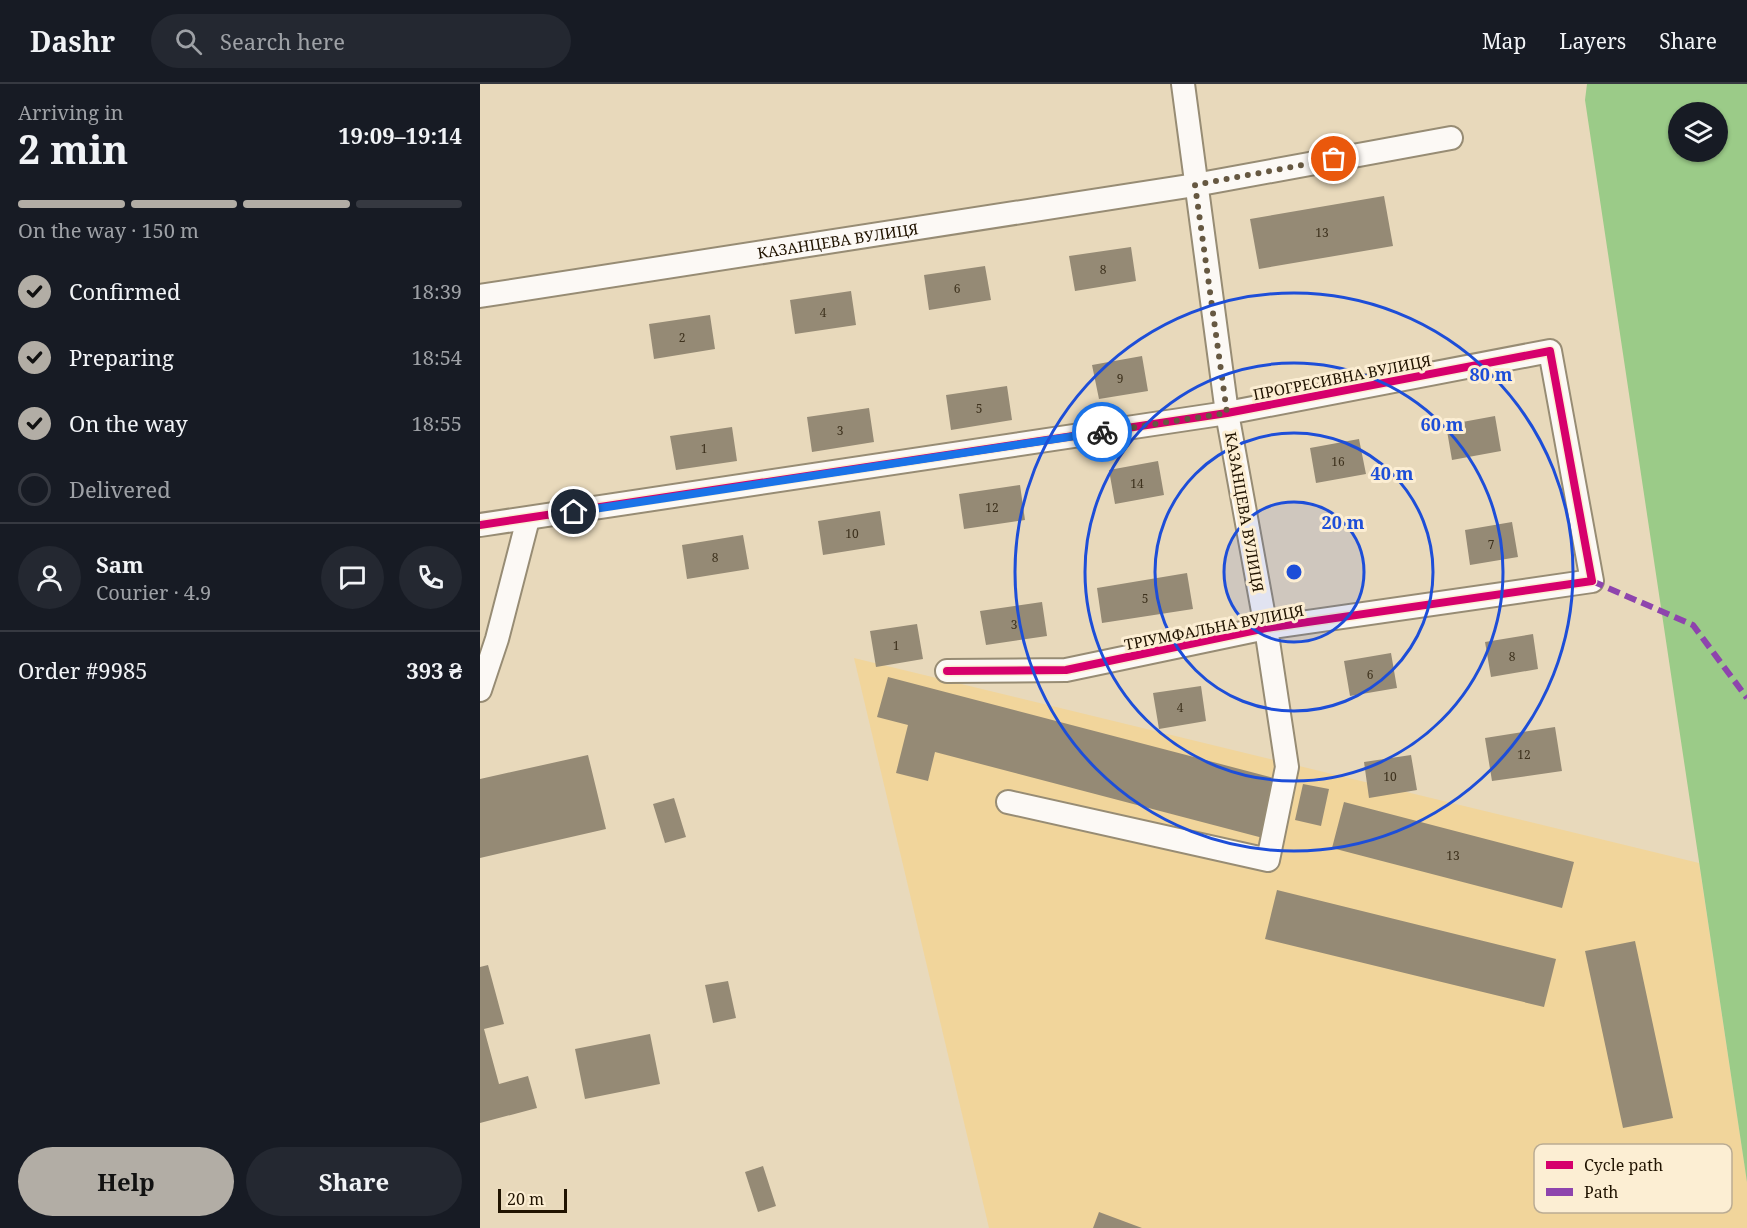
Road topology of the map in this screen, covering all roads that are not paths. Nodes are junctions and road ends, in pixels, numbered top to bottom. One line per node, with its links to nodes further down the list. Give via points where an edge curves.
1 (1183, 84): 3 (street)
2 (1451, 138): 3 (street, КАЗАНЦЕВА ВУЛИЦЯ)
3 (1195, 185): 4 (street, КАЗАНЦЕВА ВУЛИЦЯ); 5 (street, КАЗАНЦЕВА ВУЛИЦЯ)
4 (480, 296)
5 (1227, 413): 6 (street, ПРОГРЕСИВНА ВУЛИЦЯ); 8 (street, ПРОГРЕСИВНА ВУЛИЦЯ, via 1550,351); 9 (street, КАЗАНЦЕВА ВУЛИЦЯ)
6 (528, 519): 7 (street, ПРОГРЕСИВНА ВУЛИЦЯ); 11 (street)
7 (480, 525)
8 (1592, 581): 9 (street, ТРІУМФАЛЬНА ВУЛИЦЯ)
9 (1266, 628): 10 (street, ТРІУМФАЛЬНА ВУЛИЦЯ, via 1066,670); 12 (street, КАЗАНЦЕВА ВУЛИЦЯ, via 1287,767 1268,860)
10 (947, 671)
11 (480, 690)
12 (1008, 802)

